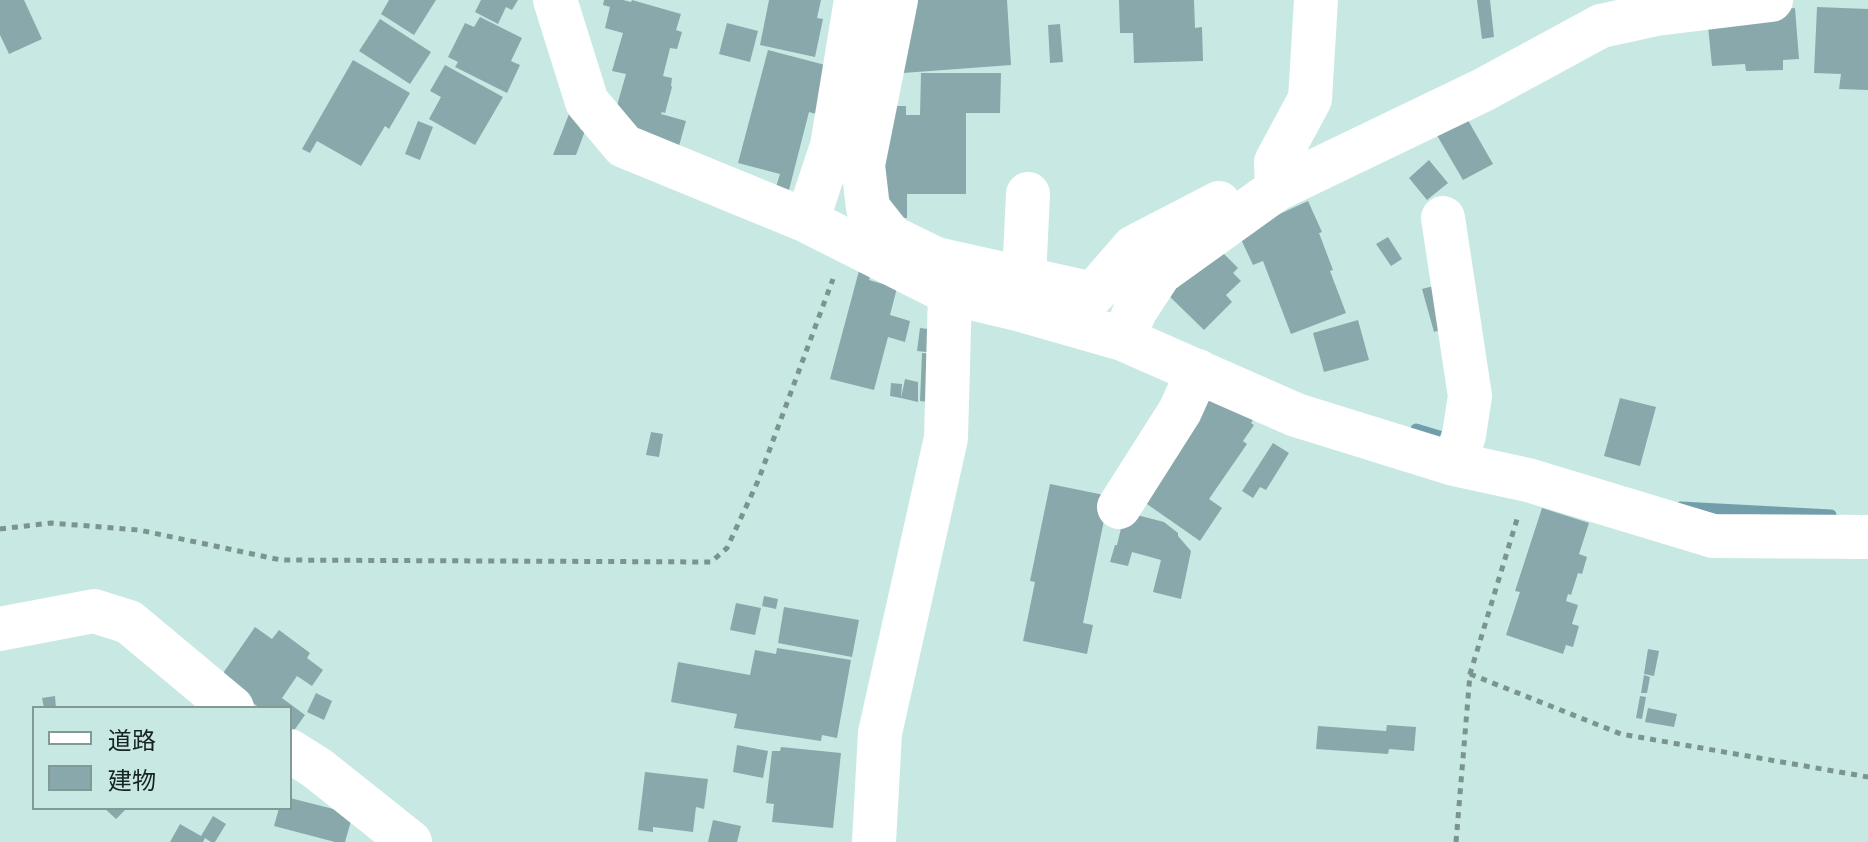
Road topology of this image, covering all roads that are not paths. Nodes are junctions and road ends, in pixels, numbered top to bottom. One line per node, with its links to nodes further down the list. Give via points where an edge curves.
1 (555, 0): 9 (street, via 587,102 624,146)
2 (856, 0): 9 (street, via 832,146)
3 (896, 0): 11 (street, via 863,165 868,208 891,237)
4 (1316, 0): 6 (street, via 1310,99)
5 (1771, 0): 6 (street, via 1601,26 1483,90)
6 (1277, 175): 11 (street, via 1134,247 1093,294); 12 (street, via 1160,273)
7 (1028, 194): 11 (street)
8 (1443, 218): 14 (street, via 1470,396)
9 (807, 221): 10 (street)
10 (950, 293): 11 (street); 21 (street, via 946,438 880,733)
11 (1021, 294): 12 (street)
12 (1128, 327): 13 (street)
13 (1198, 371): 14 (street, via 1296,415); 15 (street, via 1180,411)
14 (1459, 450): 16 (street, via 1528,480 1713,536)
15 (1119, 507)
16 (1868, 537)
17 (0, 629): 18 (street, via 94,611 129,622)
18 (230, 706)
19 (292, 752): 20 (street)
20 (410, 842)
21 (874, 842)

